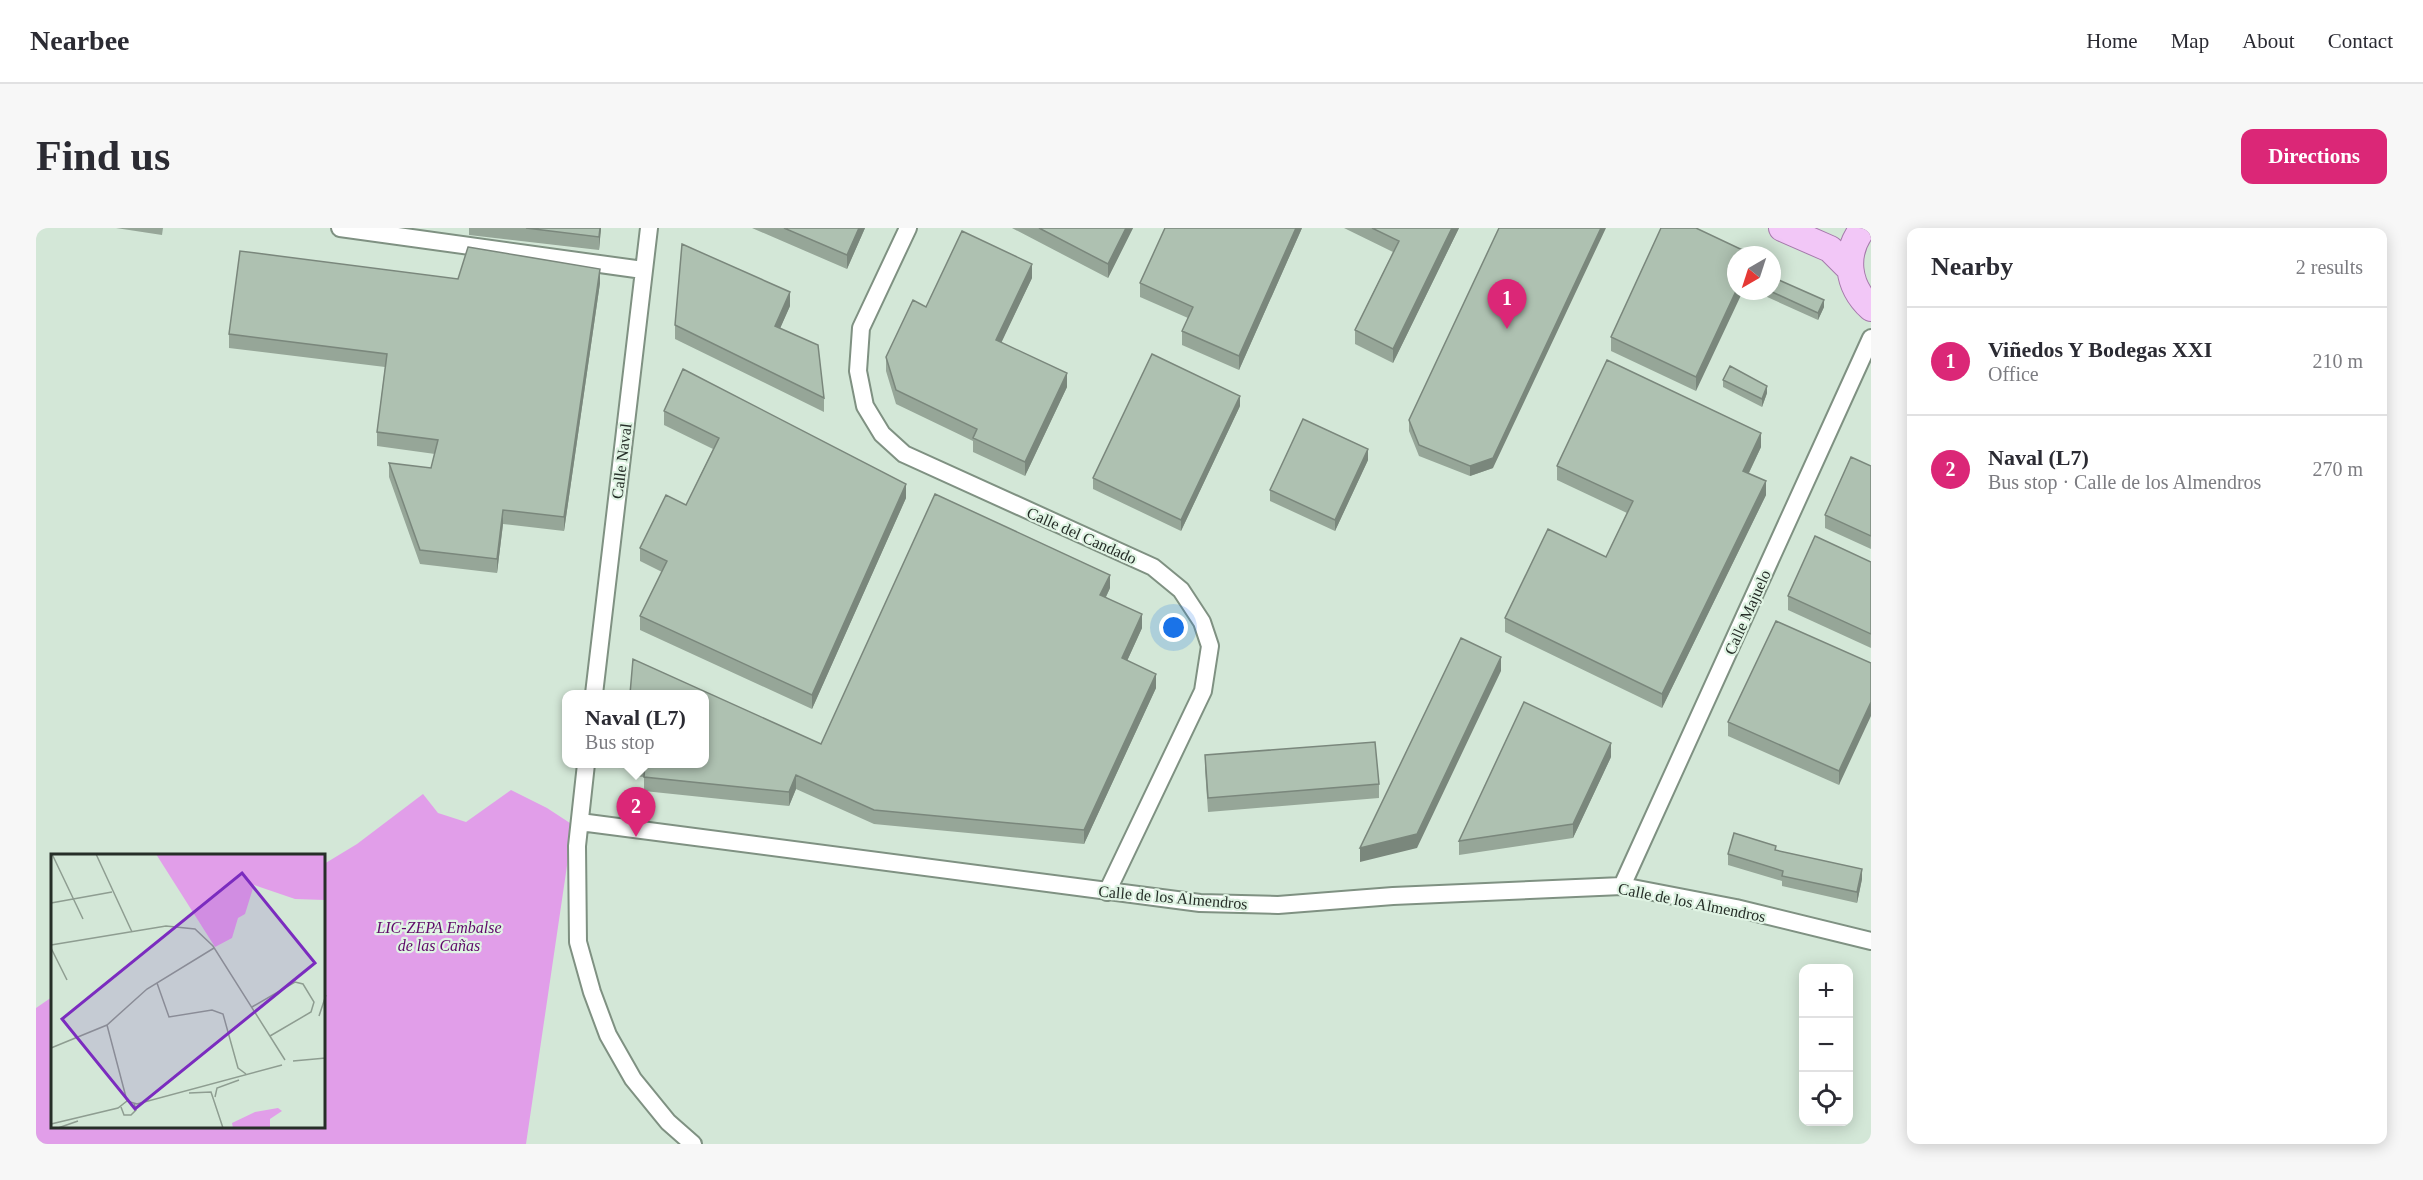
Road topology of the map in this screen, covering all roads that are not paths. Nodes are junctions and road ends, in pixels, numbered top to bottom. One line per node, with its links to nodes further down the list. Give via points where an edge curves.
1 (340, 228): 7 (street)
2 (649, 228): 7 (street, Calle Naval)
3 (908, 228): 14 (street, Calle del Candado, via 861,328 858,370 864,406 882,434 904,454 1154,567 1181,590 1202,622 1210,646 1203,690)
4 (1782, 228): 6 (main road, via 1830,249)
5 (1863, 228): 6 (main road, via 1854,240)
6 (1849, 268): 8 (main road, via 1858,296)
7 (643, 270): 10 (street, Calle Naval)
8 (1871, 308)
9 (1871, 338): 13 (street, Calle Majuelo)
10 (594, 690)
11 (586, 768): 12 (street)
12 (580, 822): 14 (street, Calle de los Almendros); 16 (street, via 578,942 592,992 608,1035 633,1079 668,1122)
13 (1622, 886): 14 (street, Calle de los Almendros, via 1278,905 1200,903); 15 (street, Calle de los Almendros, via 1736,908)
14 (1107, 892)
15 (1871, 941)
16 (693, 1144)

